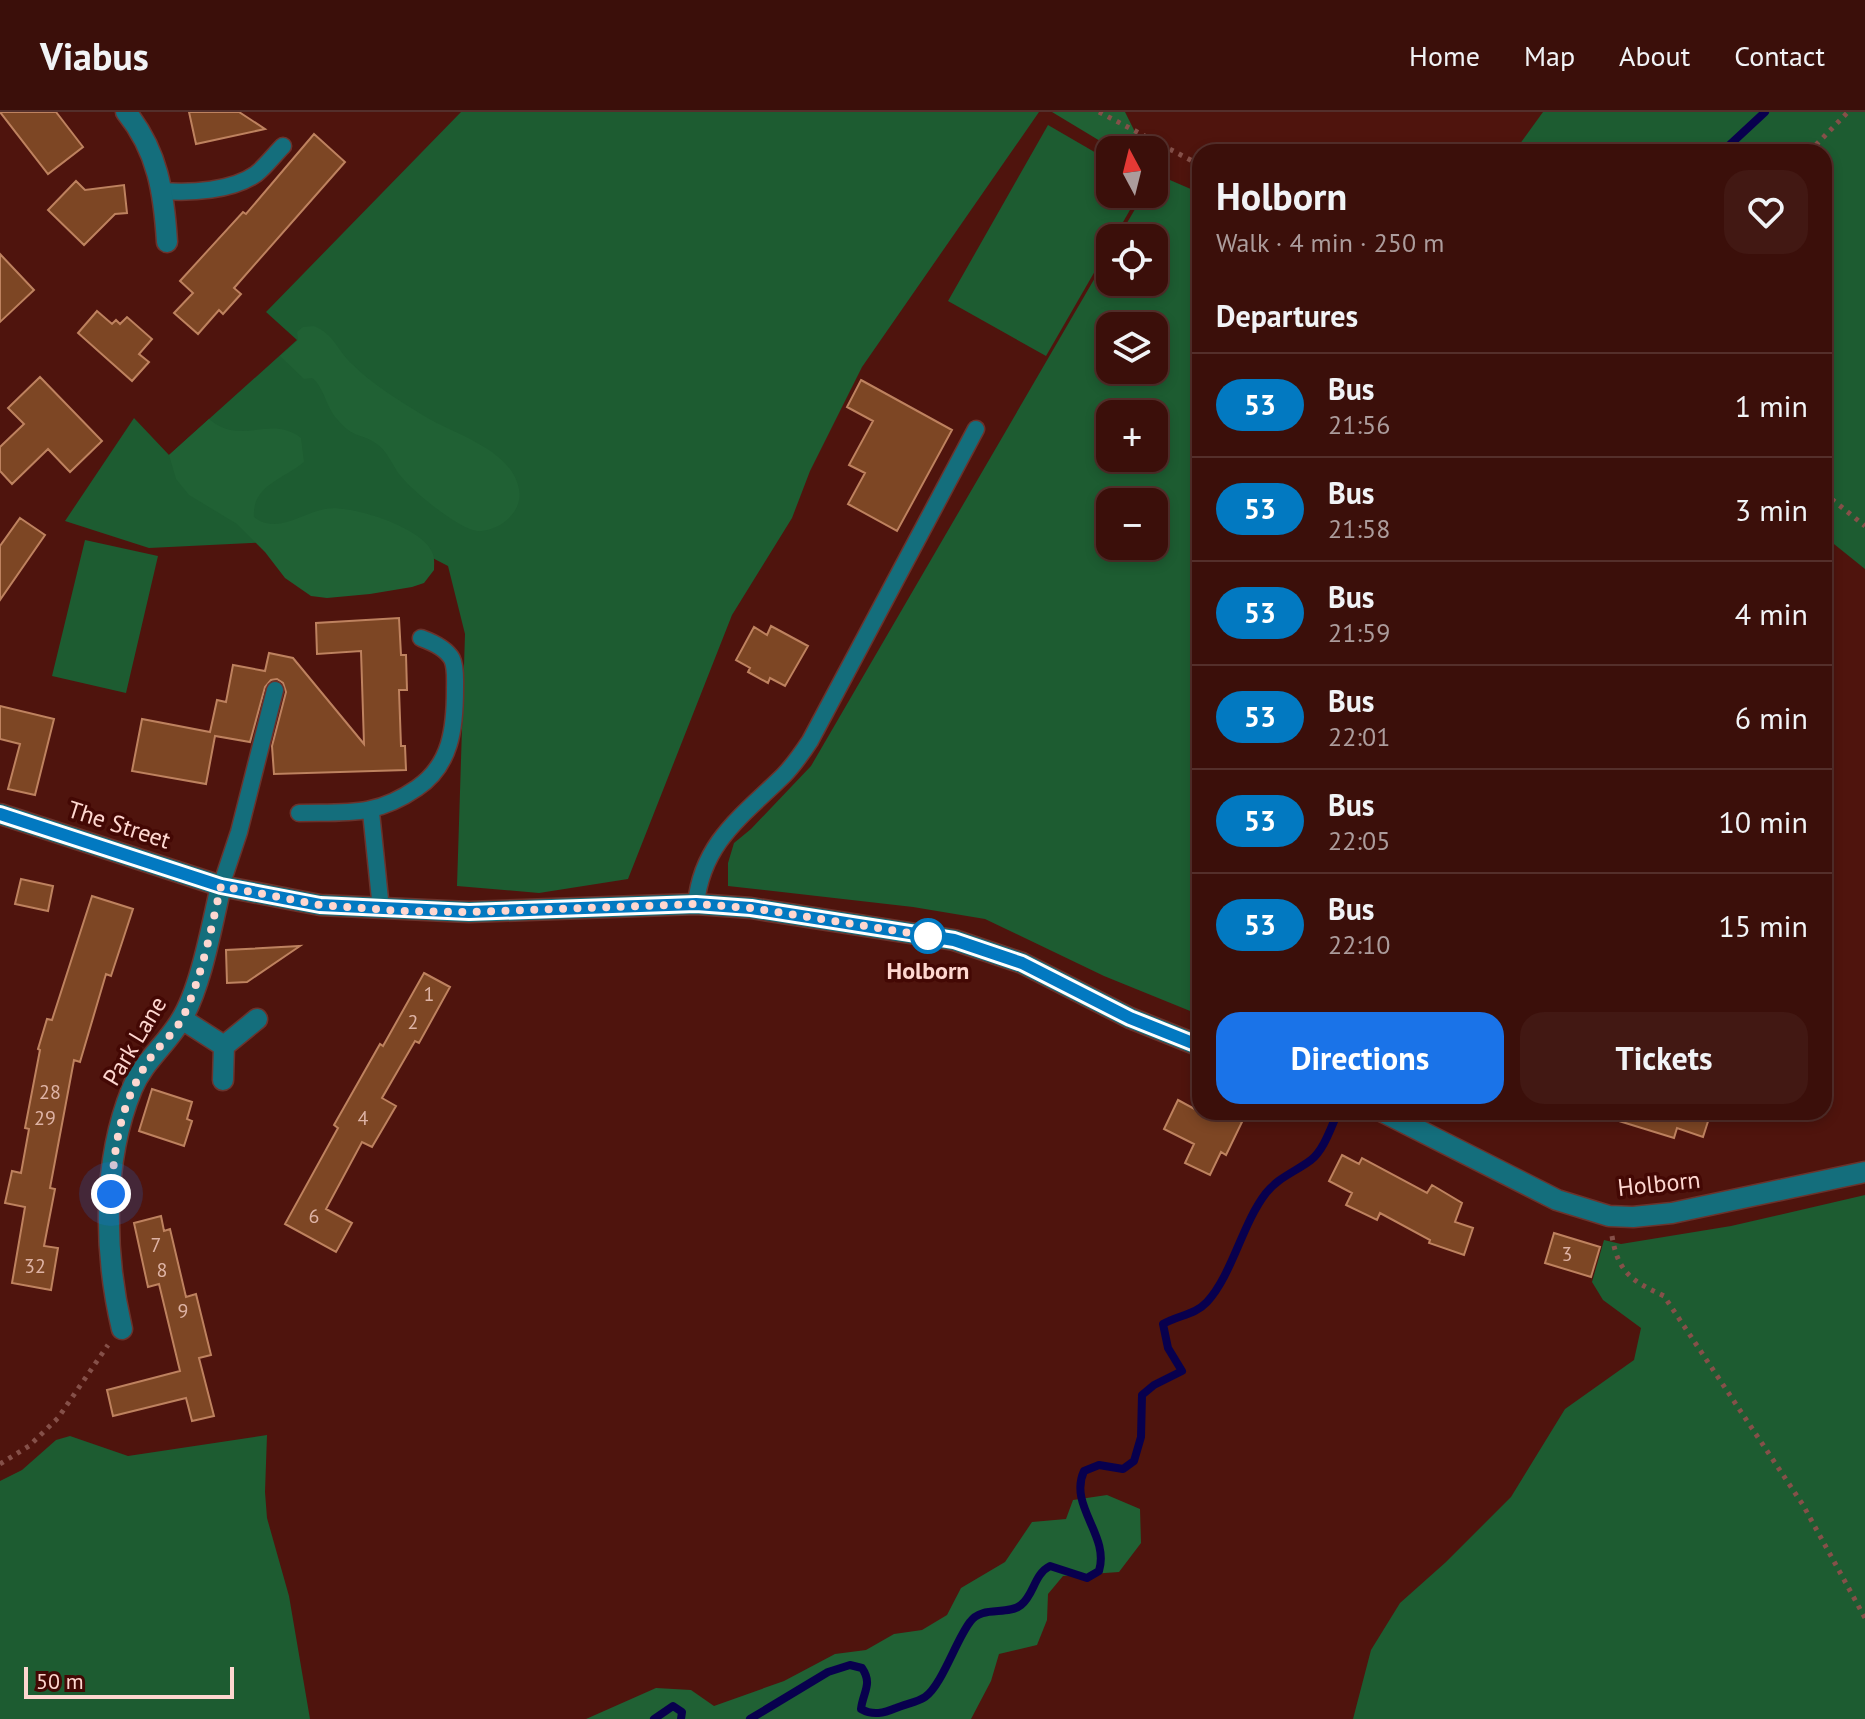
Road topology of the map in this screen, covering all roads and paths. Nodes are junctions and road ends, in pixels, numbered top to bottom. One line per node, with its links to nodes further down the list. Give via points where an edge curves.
1 (1099, 112): 6 (path)
2 (1848, 112): 4 (path)
3 (128, 115): 7 (street, via 152,153)
4 (1817, 144)
5 (283, 146): 7 (lane, via 247,179 200,190)
6 (1192, 161)
7 (163, 191): 8 (street)
8 (167, 242)
9 (976, 429): 18 (lane, via 810,741 786,774 726,831 702,869)
10 (1832, 499): 11 (path)
11 (1865, 526)
12 (421, 638): 14 (lane, via 452,659 452,741 434,776)
13 (275, 690): 17 (lane)
14 (371, 812): 15 (lane); 19 (lane)
15 (299, 813)
16 (0, 814): 17 (street, The Street)
17 (221, 886): 19 (street, via 320,905); 20 (street, Park Lane)
18 (696, 904): 19 (street, via 469,912); 22 (street, via 954,940 1022,963)
19 (381, 909)
20 (182, 1019): 23 (street); 28 (street, Park Lane, via 133,1085 115,1145 110,1227)
21 (257, 1019): 23 (street)
22 (1192, 1043)
23 (224, 1046): 24 (street)
24 (223, 1080)
25 (1405, 1120): 27 (street, Holborn, via 1557,1200)
26 (1865, 1172): 27 (street, Holborn, via 1672,1213)
27 (1609, 1216): 30 (path, via 1619,1266 1638,1284 1664,1296 1803,1505)
28 (122, 1329): 29 (path, via 58,1418)
29 (0, 1464)
30 (1865, 1618)

